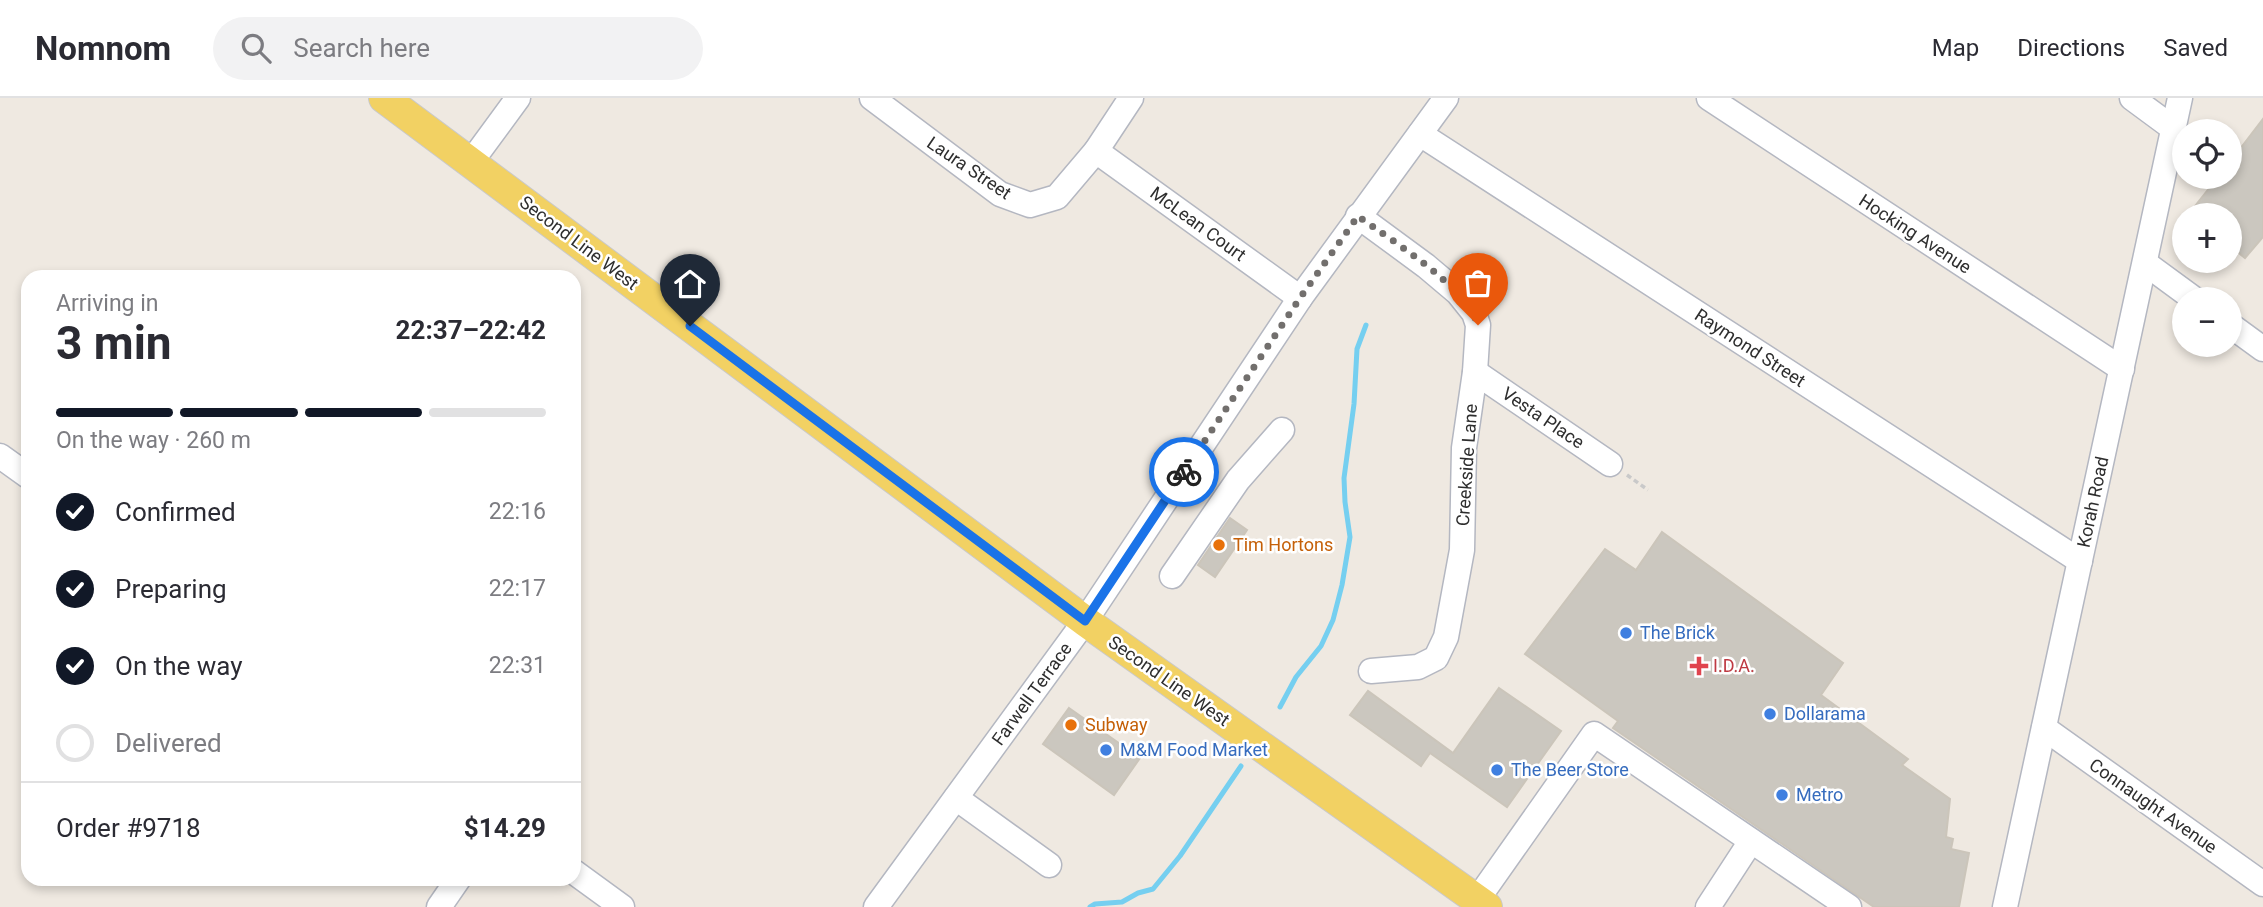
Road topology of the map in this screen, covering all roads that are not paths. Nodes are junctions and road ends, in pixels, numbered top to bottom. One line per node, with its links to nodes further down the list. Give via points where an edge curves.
1 (384, 98): 14 (main road, Second Line West)
2 (518, 98): 14 (street)
3 (872, 98): 13 (street, Laura Street, via 1000,194 1030,205 1057,197)
4 (1131, 98): 13 (street, Laura Street)
5 (1446, 98): 11 (street, Farwell Terrace)
6 (1709, 98): 21 (street, Hocking Avenue)
7 (2132, 98): 10 (street)
8 (2180, 98): 9 (street, Korah Road)
9 (2176, 119)
10 (2172, 128)
11 (1420, 134): 15 (street, Farwell Terrace); 27 (street, Raymond Street)
12 (2172, 138): 16 (street, Korah Road)
13 (1096, 150): 18 (street, McLean Court)
14 (471, 162): 29 (main road, Second Line West)
15 (1358, 216): 18 (street, Farwell Terrace); 22 (street, Creekside Lane, via 1458,293 1474,313 1478,325)
16 (2145, 263): 17 (street); 21 (street, Korah Road)
17 (2178, 287)
18 (1300, 298): 29 (street, Farwell Terrace)
19 (2242, 334): 20 (street)
20 (2263, 349)
21 (2122, 369): 27 (street, Korah Road)
22 (1475, 372): 25 (street, Vesta Place); 30 (street, Creekside Lane, via 1464,448 1462,550 1446,637 1436,658 1418,667)
23 (1282, 430): 28 (street, via 1238,480)
24 (0, 456): 26 (street)
25 (1610, 464)
26 (21, 471)
27 (2080, 561): 31 (street, Korah Road)
28 (1172, 576)
29 (1085, 621): 32 (street, Farwell Terrace); 38 (main road, Second Line West)
30 (1371, 671)
31 (2044, 728): 36 (street, Connaught Avenue); 44 (street, Korah Road)
32 (956, 798): 34 (street); 41 (street, Farwell Terrace)
33 (1751, 841): 38 (street, via 1594,734); 42 (street); 43 (street)
34 (1049, 865)
35 (581, 877): 40 (street)
36 (2263, 884)
37 (453, 886): 39 (street)
38 (1482, 904)
39 (439, 907)
40 (622, 907)
41 (876, 907)
42 (1708, 907)
43 (1849, 907)
44 (2005, 907)

